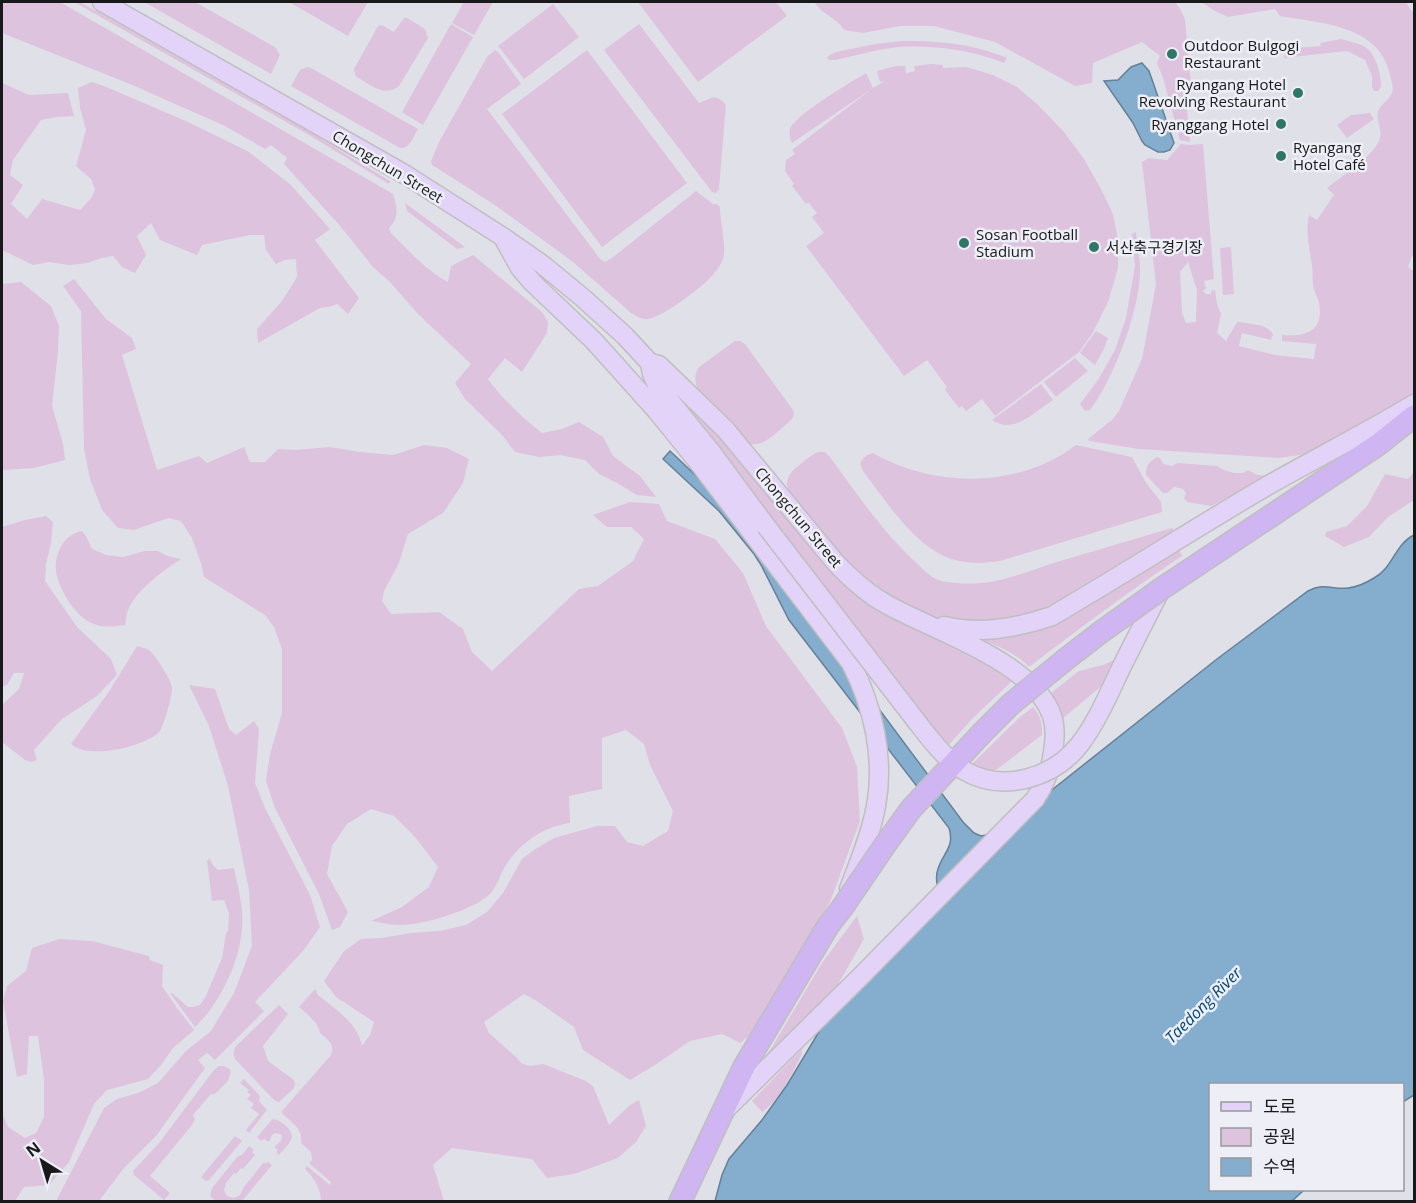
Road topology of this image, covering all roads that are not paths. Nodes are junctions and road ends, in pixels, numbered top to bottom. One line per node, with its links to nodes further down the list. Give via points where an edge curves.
1 (102, 2): 2 (main road, Chongchun Street, via 406,175)
2 (503, 237): 3 (main road, Chongchun Street, via 583,298); 8 (main road, bridge, via 533,283 594,341 656,410 851,663 874,727 879,782 868,834)
3 (656, 366): 6 (main road, Chongchun Street, bridge, via 652,374 657,385 940,750 966,771 996,781 1024,780 1057,766 1079,746); 7 (main road, Chongchun Street, via 725,429 853,580 882,602)
4 (1414, 404): 7 (main road, via 1265,487 1052,616 1006,628 971,630)
5 (1414, 416): 6 (highway, via 1379,444)
6 (1161, 589): 8 (highway, bridge, via 1011,704 911,809)
7 (919, 620): 9 (main road, Chongchun Street, bridge, via 1002,662 1030,684 1052,717 1055,736 1051,766 1035,799 1005,831)
8 (842, 908): 9 (highway, via 744,1067)
9 (723, 1112): 10 (highway)
10 (680, 1201)

